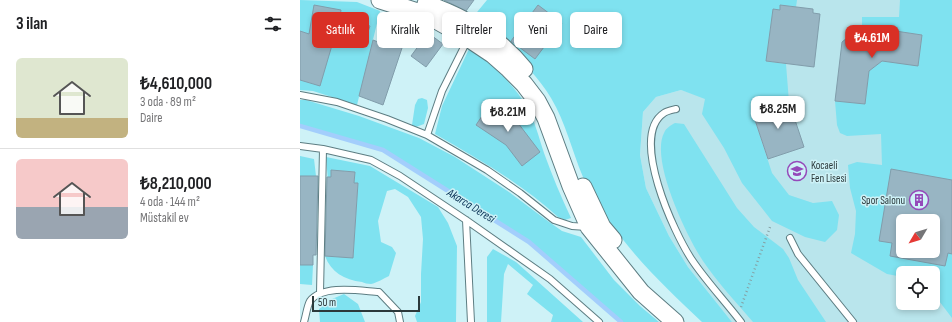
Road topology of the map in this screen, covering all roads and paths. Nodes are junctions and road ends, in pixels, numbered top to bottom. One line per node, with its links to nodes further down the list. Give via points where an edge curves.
1 (380, 0): 3 (main road, via 427,15)
2 (415, 0): 22 (main road, via 471,24 495,40 520,64 552,109 578,176 602,227 663,301)
3 (442, 23)
4 (463, 48): 8 (lane, via 442,91)
5 (483, 48): 12 (main road, via 509,69 537,101)
6 (300, 95): 8 (lane, via 337,102 387,118)
7 (676, 109): 16 (lane, via 665,112 656,120 652,133 651,152 661,198 692,260)
8 (427, 135): 12 (lane, via 487,170 554,220 572,226)
9 (300, 146): 10 (lane)
10 (323, 149): 11 (lane, via 371,160); 15 (lane)
11 (466, 220): 19 (lane); 20 (lane, via 550,279)
12 (589, 227): 21 (main road, via 641,292)
13 (770, 227): 16 (path)
14 (790, 238): 23 (lane, via 798,254)
15 (320, 293): 17 (lane, via 310,301); 18 (lane, via 346,289 379,292 398,312)
16 (739, 320)
17 (304, 322)
18 (400, 322)
19 (471, 322)
20 (599, 322)
21 (675, 322)
22 (689, 322)
23 (852, 322)

